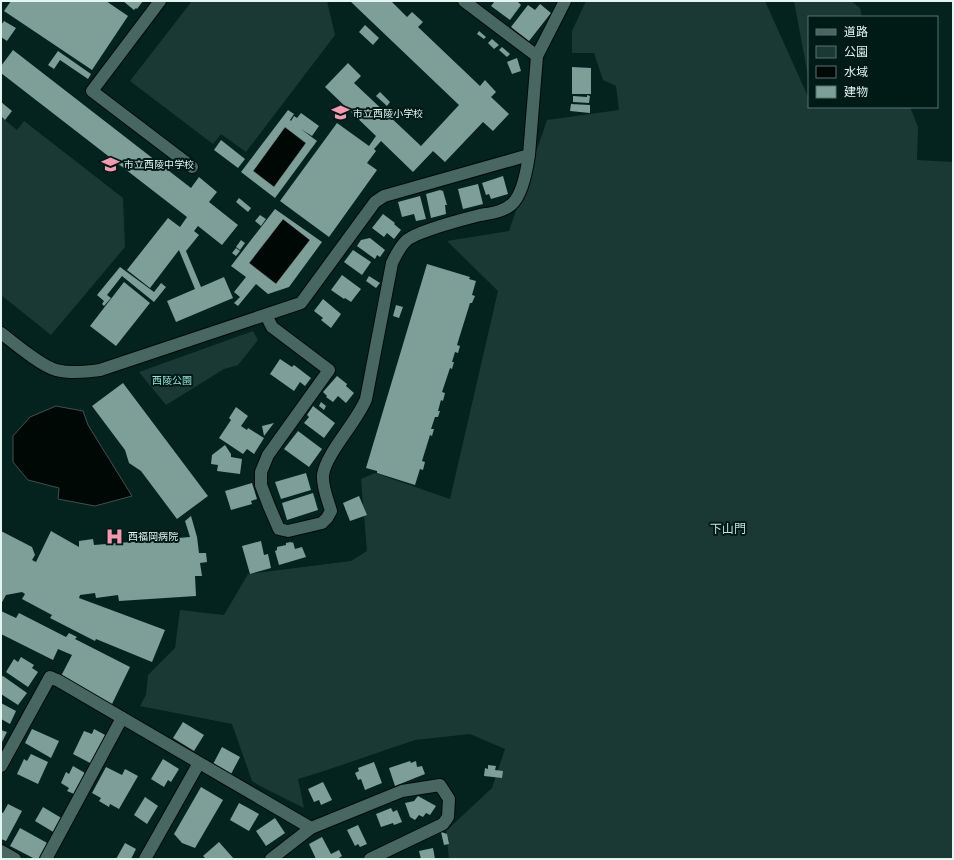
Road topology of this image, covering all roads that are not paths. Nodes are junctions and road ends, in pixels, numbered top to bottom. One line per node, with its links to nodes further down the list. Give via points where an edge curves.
1 (160, 1): 6 (street, via 92,91)
2 (464, 1): 4 (street)
3 (565, 1): 4 (street)
4 (537, 56): 5 (street)
5 (529, 155): 7 (street, via 384,196 375,202 301,303); 7 (street, via 520,191 513,204 504,210 416,234 398,251 392,263 366,399 327,463 323,474 331,511 322,523 288,531 279,529 261,485 261,472 268,455 329,370 272,327)
6 (192, 167)
7 (266, 315): 8 (street, via 88,372 50,368)
8 (1, 333)
9 (122, 718): 10 (street); 11 (street, via 50,677); 15 (street)
10 (199, 763): 12 (street); 16 (street)
11 (1, 766)
12 (311, 828): 17 (street); 18 (street, via 402,791 440,785 449,799 448,817 443,824)
13 (1, 851): 14 (street)
14 (15, 859)
15 (46, 859)
16 (145, 859)
17 (271, 859)
18 (370, 859)

